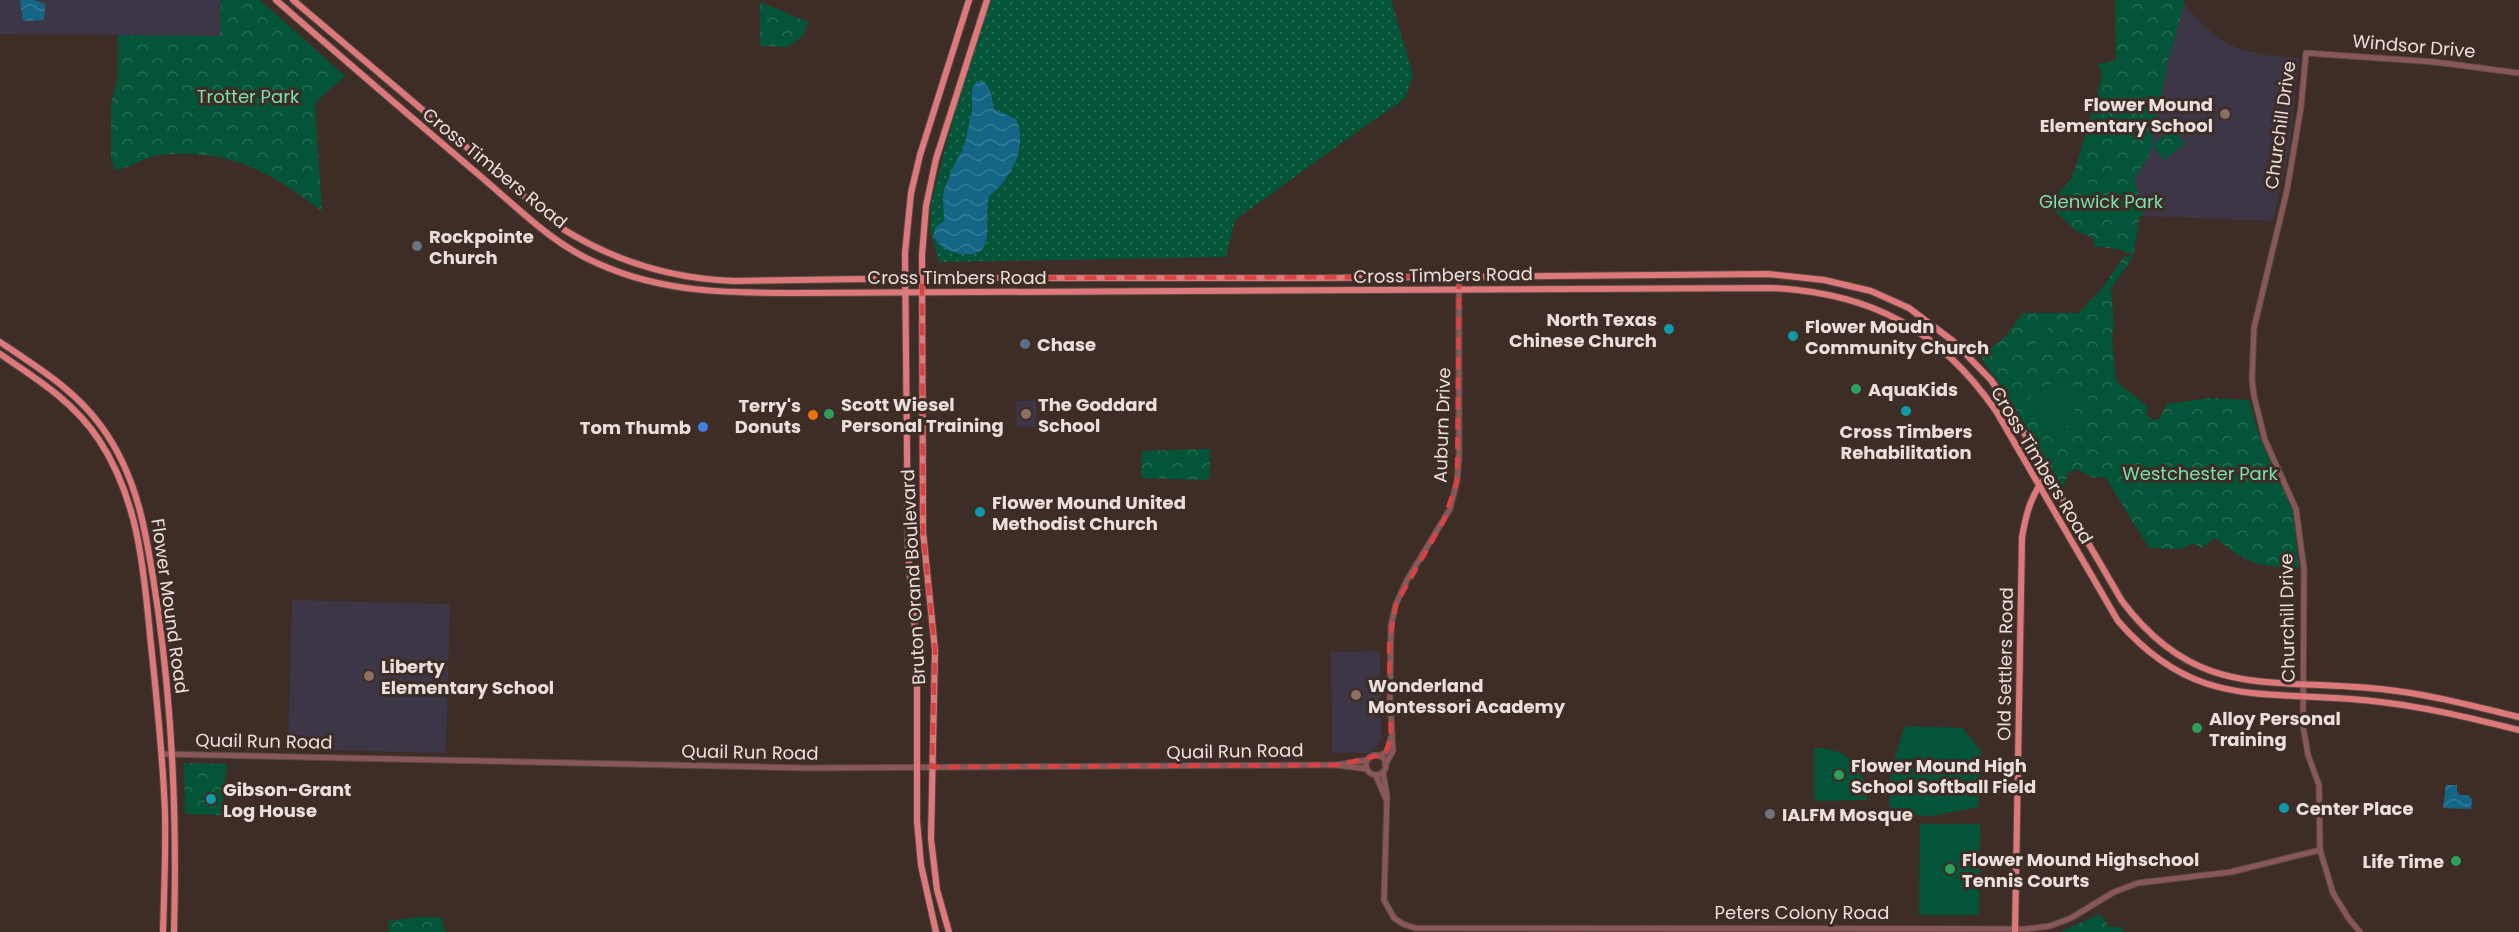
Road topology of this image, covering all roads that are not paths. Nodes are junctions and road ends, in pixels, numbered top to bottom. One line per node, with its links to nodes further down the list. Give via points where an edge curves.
1 (276, 0): 12 (main road, Cross Timbers Road, via 538,226 581,255 638,279)
2 (293, 0): 10 (main road, Cross Timbers Road, via 563,229 644,268)
3 (969, 0): 8 (main road, Bruton Orand Boulevard, via 915,174 906,232)
4 (987, 0): 9 (main road, Bruton Orand Boulevard, via 932,179 924,227)
5 (2306, 52): 6 (street, Windsor Drive); 25 (street, Churchill Drive, via 2298,129 2254,328 2251,363 2265,440 2296,509 2304,569)
6 (2519, 73)
7 (1459, 277): 9 (main road, Cross Timbers Road); 11 (street, Auburn Drive); 20 (main road, Cross Timbers Road, via 1768,274 1824,280 1871,291 1916,313 1972,360 2006,402)
8 (905, 278): 9 (main road, Cross Timbers Road); 10 (main road, Cross Timbers Road); 13 (main road, Bruton Orand Boulevard)
9 (922, 278): 14 (main road, Bruton Orand Boulevard)
10 (706, 280): 12 (main road)
11 (1459, 290): 14 (main road, Cross Timbers Road); 22 (main road, Cross Timbers Road, via 1772,288 1822,292 1870,305 1923,336 1982,391); 29 (street, Auburn Drive, via 1457,481 1447,514 1396,604 1389,645)
12 (706, 291): 13 (main road, Cross Timbers Road)
13 (905, 291): 14 (main road, Cross Timbers Road); 17 (main road, Bruton Orand Boulevard)
14 (922, 291): 18 (main road, Bruton Orand Boulevard)
15 (0, 342): 19 (main road, Flower Mound Road, via 54,378 80,401 101,426)
16 (0, 354): 21 (main road, Flower Mound Road, via 75,410 98,439)
17 (906, 400): 18 (main road); 36 (main road, Bruton Orand Boulevard)
18 (922, 400): 37 (main road, Bruton Orand Boulevard, via 923,532 935,650)
19 (129, 473): 21 (main road); 31 (main road, Flower Mound Road, via 150,558)
20 (2048, 475): 22 (main road, Old Settlers Road); 23 (main road, Cross Timbers Road)
21 (119, 476): 30 (main road, Flower Mound Road, via 139,539)
22 (2038, 485): 24 (main road, Cross Timbers Road); 43 (main road, Old Settlers Road, via 2022,537)
23 (2120, 597): 24 (main road); 25 (main road, Cross Timbers Road, via 2162,644 2206,670 2246,681)
24 (2108, 606): 26 (main road, Cross Timbers Road, via 2142,647 2187,676 2242,693)
25 (2303, 683): 26 (street, Churchill Drive); 27 (main road, Cross Timbers Road, via 2408,692)
26 (2303, 696): 28 (main road, Cross Timbers Road, via 2404,705); 42 (street, Churchill Drive, via 2302,726 2319,785)
27 (2519, 717)
28 (2519, 730)
29 (1391, 738): 32 (street, via 1387,751); 35 (street, Auburn Drive, via 1393,751)
30 (162, 754): 31 (street, Quail Run Road); 44 (main road, Flower Mound Road)
31 (173, 754): 36 (street, Quail Run Road); 45 (main road, Flower Mound Road)
32 (1380, 756): 33 (street); 35 (street)
33 (1367, 760): 34 (street, Quail Run Road); 38 (street)
34 (1337, 765): 37 (street, Quail Run Road); 38 (street, Quail Run Road)
35 (1385, 765): 39 (street)
36 (918, 768): 37 (street, Quail Run Road); 46 (main road, Bruton Orand Boulevard, via 919,849)
37 (932, 768): 47 (main road, Bruton Orand Boulevard, via 933,865)
38 (1366, 769): 40 (street)
39 (1383, 772): 40 (street); 41 (street, Peters Colony Road)
40 (1376, 776): 41 (street, Peters Colony Road)
41 (1386, 799): 43 (street, Peters Colony Road, via 1384,900 1391,915 1408,926)
42 (2320, 850): 43 (street, Peters Colony Road, via 2231,872 2139,883 2114,892 2064,921); 48 (street, Churchill Drive, via 2338,904)
43 (2015, 930)
44 (163, 932)
45 (174, 932)
46 (936, 932)
47 (949, 932)
48 (2360, 932)

